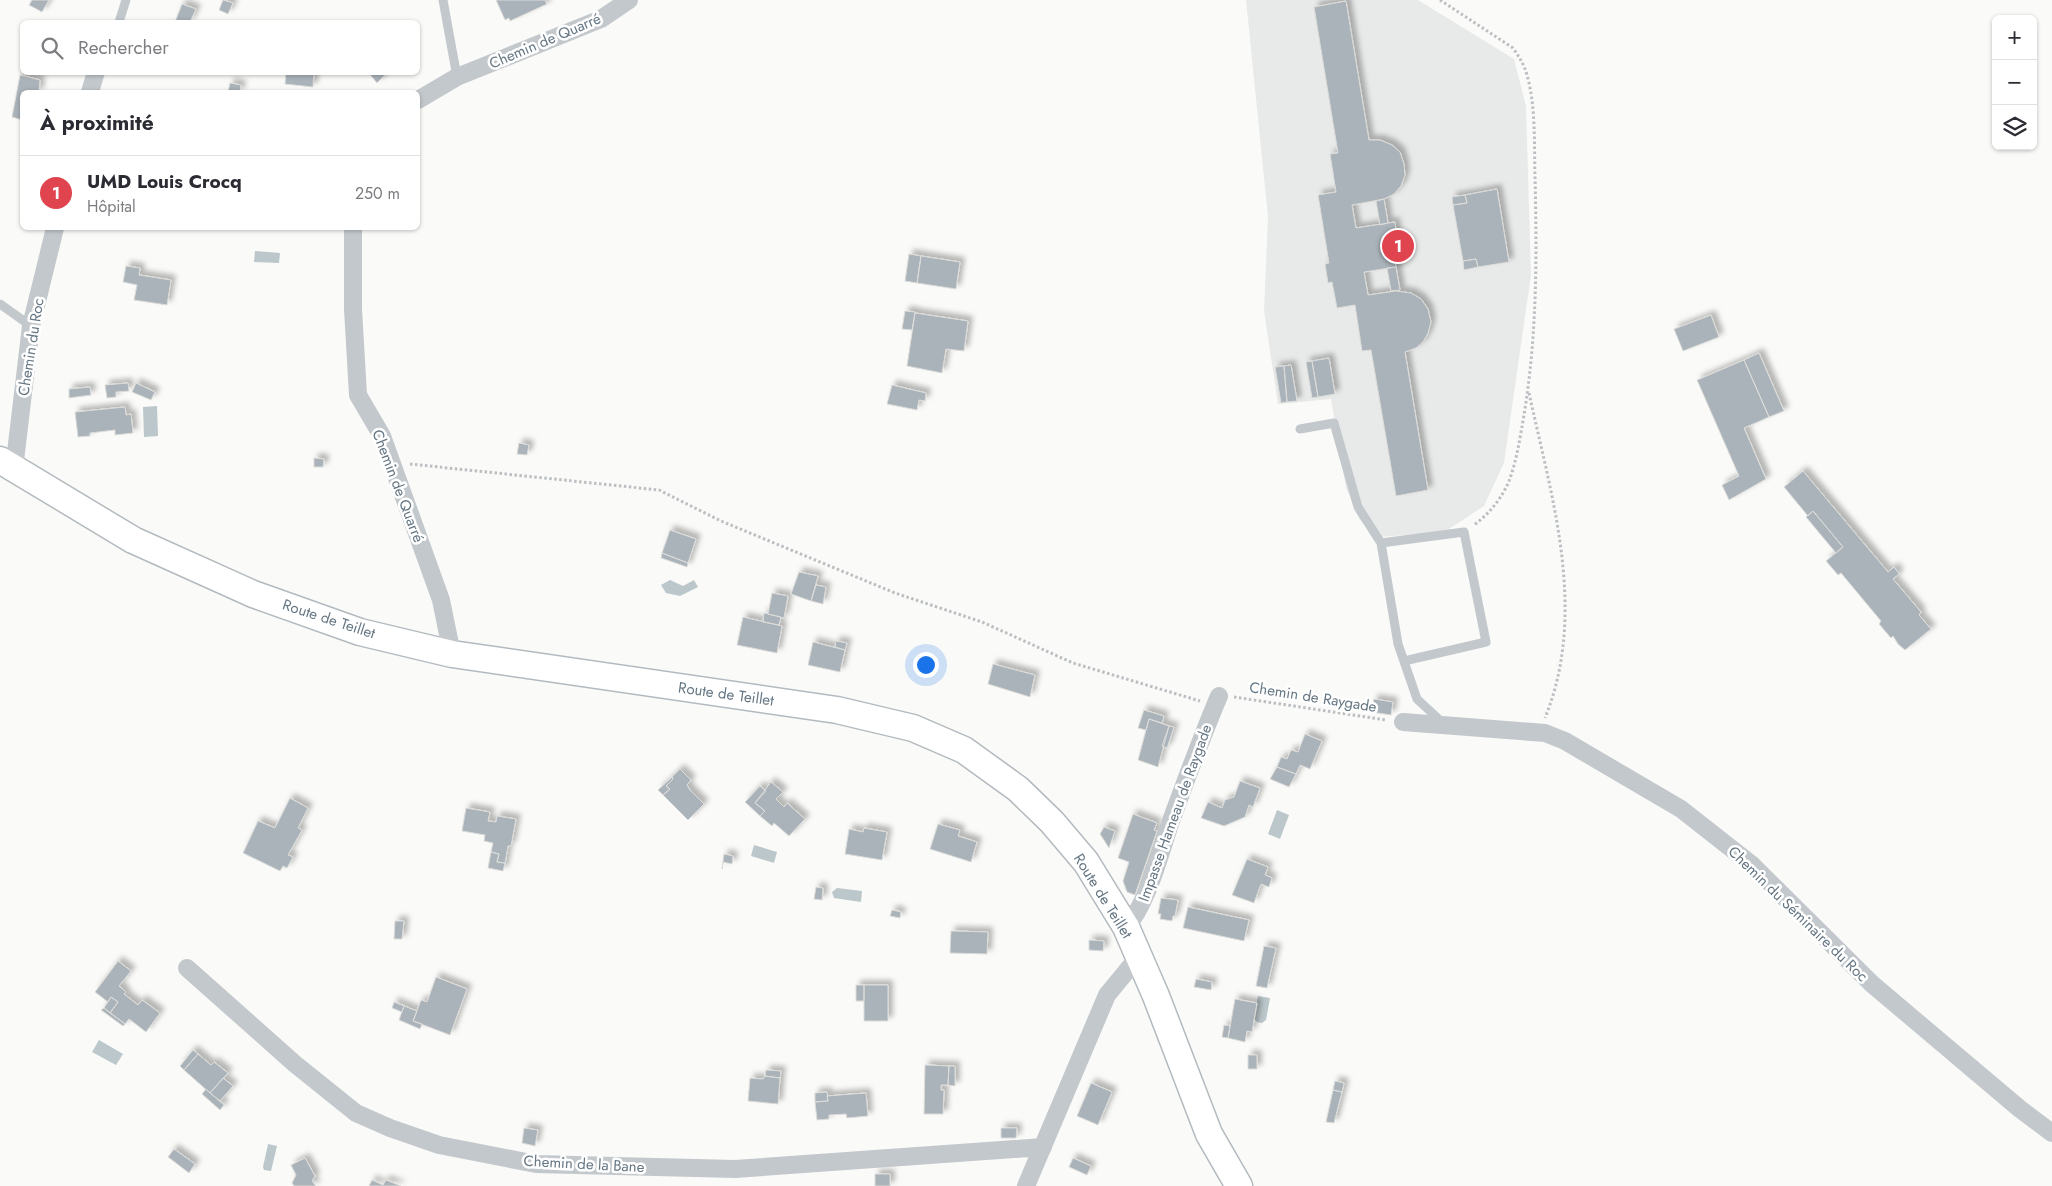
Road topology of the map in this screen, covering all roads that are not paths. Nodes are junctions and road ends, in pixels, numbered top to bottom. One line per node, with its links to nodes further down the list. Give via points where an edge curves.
1 (126, 0): 4 (lane)
2 (443, 0): 6 (lane)
3 (629, 0): 6 (street, Chemin de Quarré, via 601,19)
4 (120, 20)
5 (95, 75): 7 (street)
6 (458, 77): 8 (street, Chemin de Quarré)
7 (91, 90)
8 (420, 99)
9 (55, 230): 12 (street, Chemin du Roc)
10 (353, 230): 16 (street, Chemin de Quarré, via 358,395 382,436 392,463 441,600)
11 (0, 304): 12 (lane)
12 (31, 326): 14 (street, Chemin du Roc)
13 (1300, 428): 15 (lane, via 1334,423 1358,507)
14 (7, 464): 16 (main road, Route de Teillet, via 133,540 254,594 360,632)
15 (1381, 543): 17 (lane, via 1398,644); 17 (lane, via 1464,532 1486,642)
16 (452, 654): 21 (main road, Route de Teillet, via 837,710 913,728 964,750 1018,789 1086,862)
17 (1404, 661): 20 (lane, via 1417,699)
18 (1217, 701): 21 (street, Impasse Hameau de Raygade, via 1187,775 1150,883 1135,918)
19 (1403, 722): 20 (street, Chemin du Séminaire du Roc)
20 (1446, 726): 24 (street, Chemin du Séminaire du Roc, via 1545,733 1674,804 1751,864 1872,984)
21 (1126, 927): 22 (main road, Route de Teillet)
22 (1140, 960): 25 (street, via 1107,995); 27 (main road, Route de Teillet, via 1209,1134)
23 (187, 968): 25 (street, Chemin de la Bane, via 295,1064 356,1113 439,1146 536,1164 735,1169)
24 (2052, 1134)
25 (1043, 1147): 26 (street)
26 (1026, 1186)
27 (1239, 1186)

